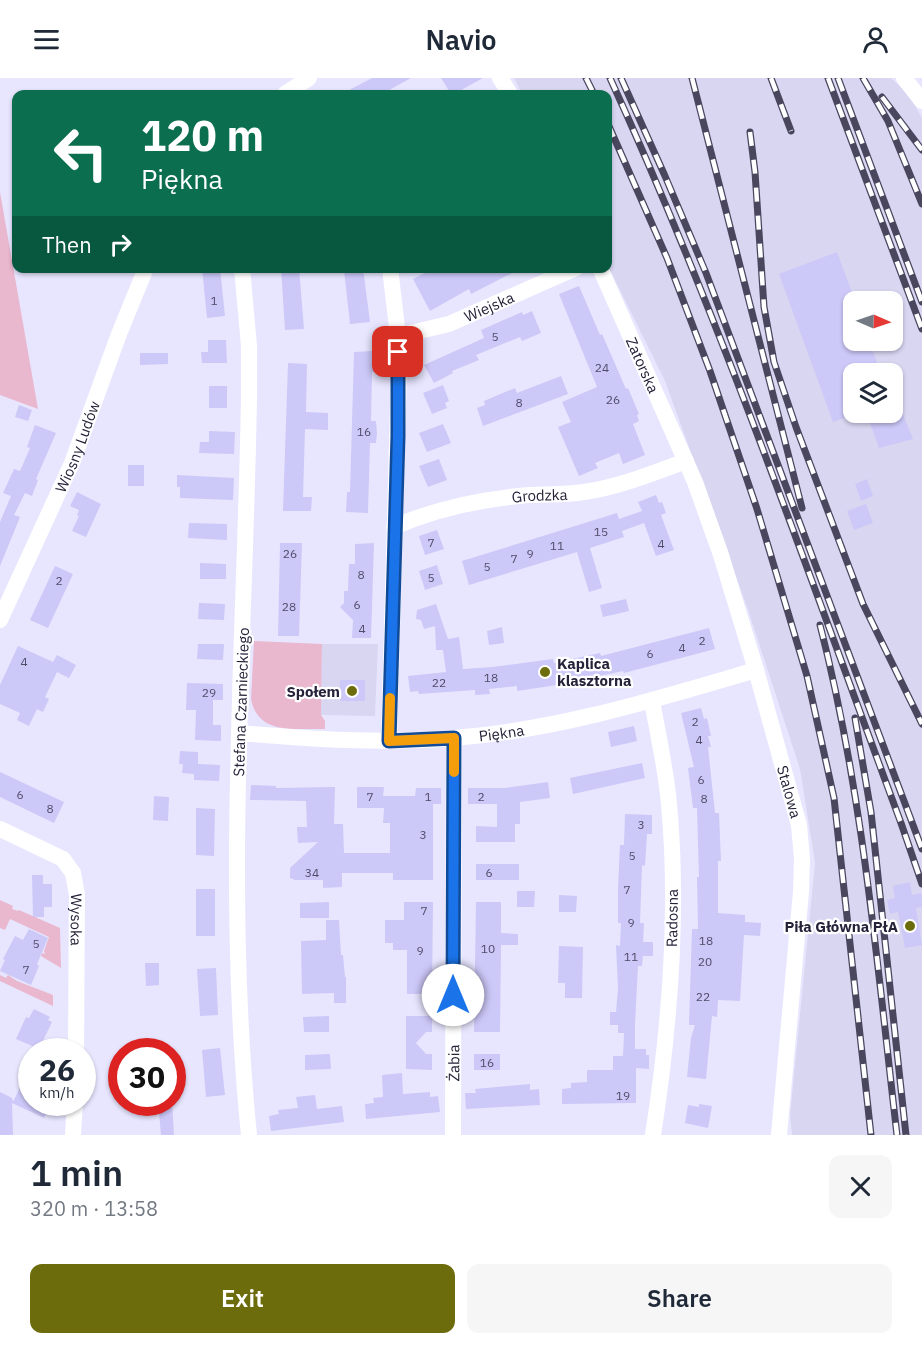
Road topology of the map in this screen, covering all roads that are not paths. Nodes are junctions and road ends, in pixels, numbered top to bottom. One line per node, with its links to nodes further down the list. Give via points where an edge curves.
1 (309, 78): 3 (street)
2 (904, 78): 4 (street)
3 (291, 90)
4 (922, 100)
5 (144, 273): 13 (street, Wiosny Ludów, via 72,463)
6 (242, 273): 16 (street, Stefana Czarnieckiego, via 249,398)
7 (391, 273): 10 (street)
8 (565, 273): 10 (street, Wiejska, via 449,324)
9 (602, 273): 11 (street, Zatorska)
10 (398, 336): 12 (street)
11 (686, 461): 12 (street, Grodzka, via 608,487 481,500); 14 (street, Stalowa, via 705,508)
12 (394, 527): 18 (street)
13 (0, 620)
14 (756, 670): 15 (street, Piękna); 26 (street, Stalowa, via 802,840 801,892)
15 (652, 701): 17 (street, Piękna, via 559,723); 25 (street, Radosna, via 669,802 673,887 670,978)
16 (240, 733): 18 (street, Piękna); 23 (street, Stefana Czarnieckiego, via 237,946)
17 (454, 738): 18 (street, Piękna); 24 (street, Żabia)
18 (389, 741)
19 (0, 829): 20 (street, Wysoka, via 63,859 73,873)
20 (76, 1038)
21 (74, 1116): 22 (street)
22 (73, 1135)
23 (249, 1135)
24 (453, 1135)
25 (653, 1135)
26 (779, 1135)

